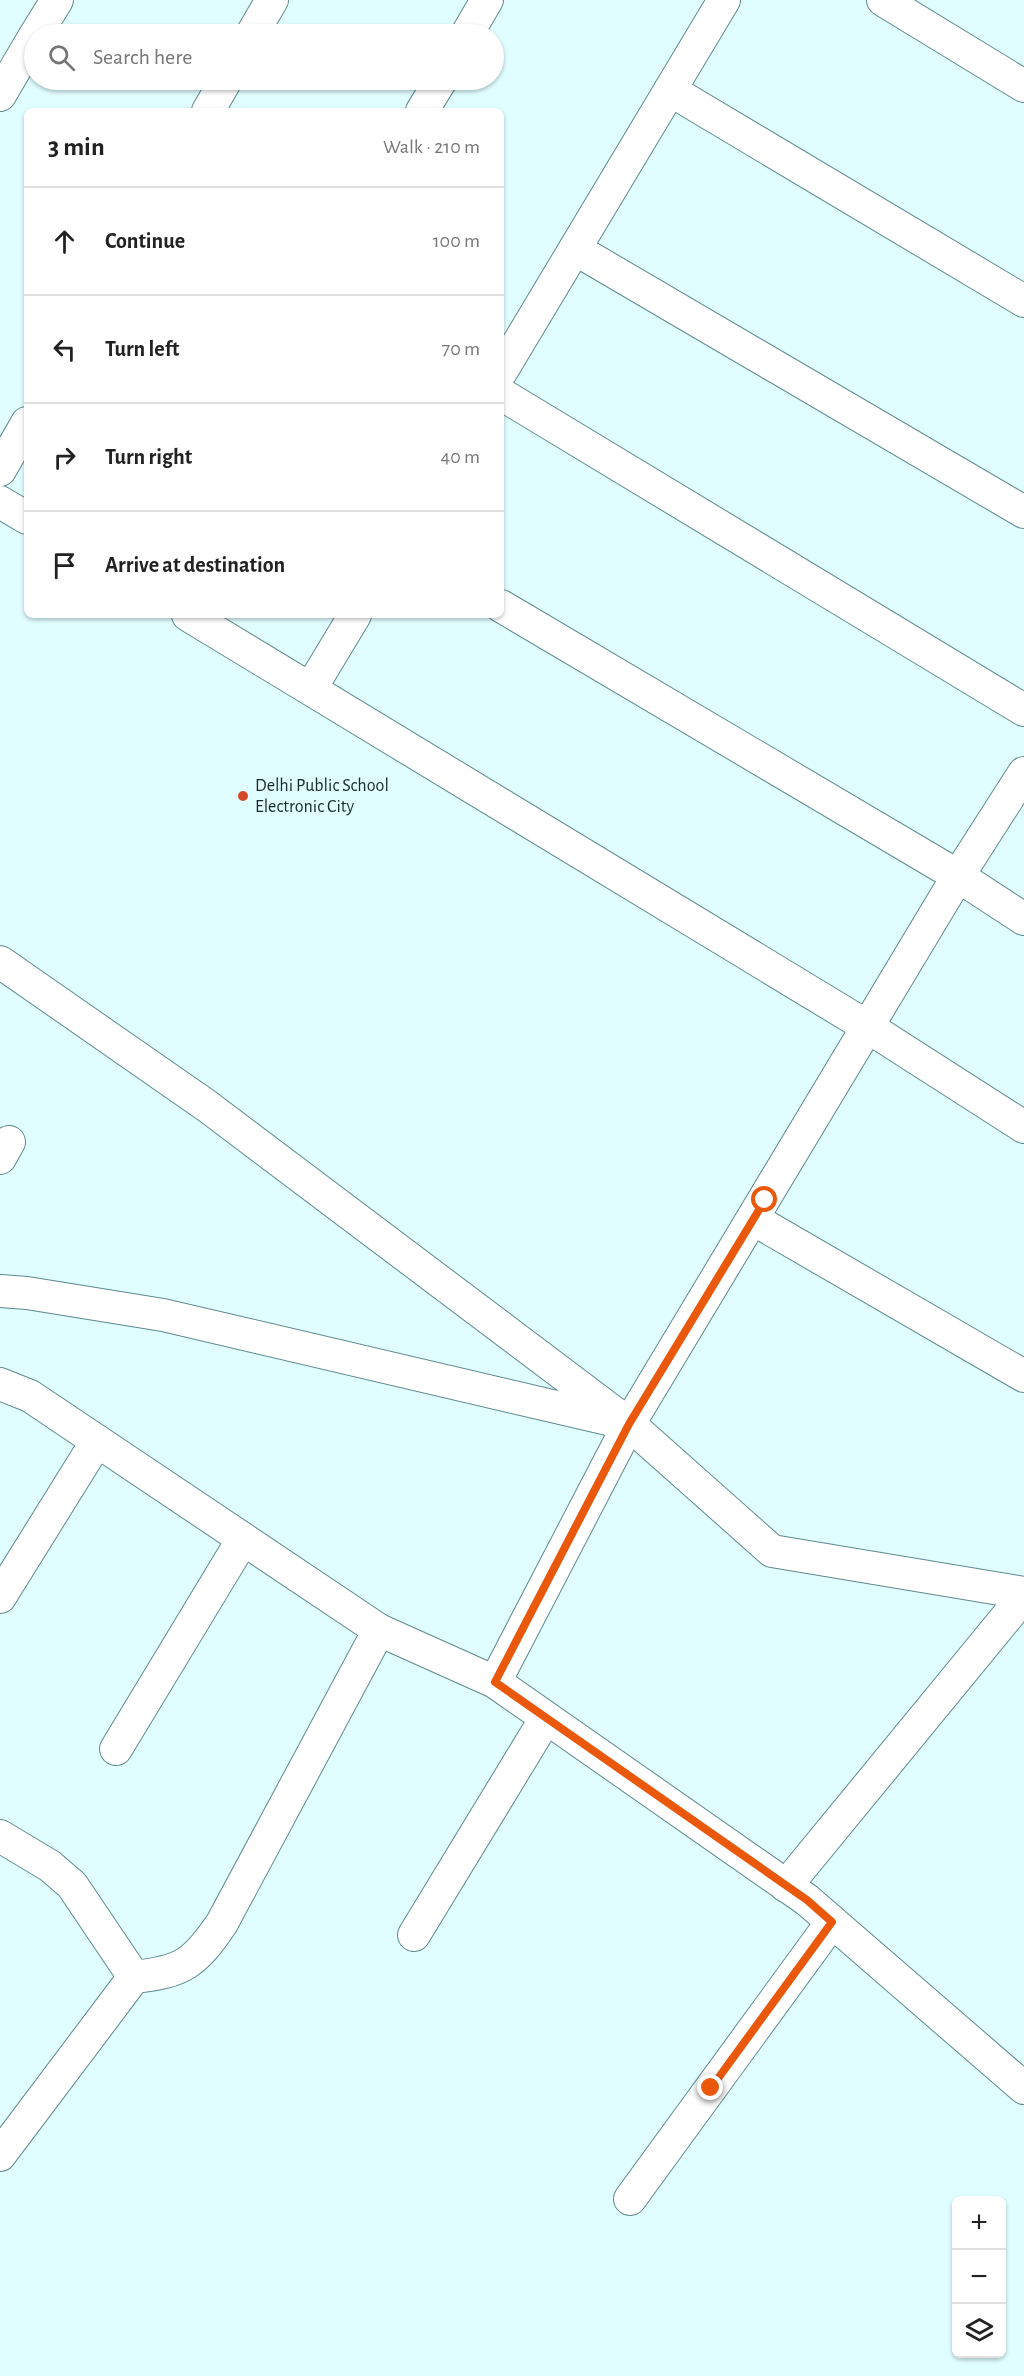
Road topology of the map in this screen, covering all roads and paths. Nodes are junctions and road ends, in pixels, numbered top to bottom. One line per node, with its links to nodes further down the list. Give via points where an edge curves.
1 (57, 0): 6 (street)
2 (272, 0): 7 (street)
3 (488, 0): 8 (street)
4 (724, 0): 13 (street)
5 (883, 0): 10 (street)
6 (42, 24)
7 (258, 24)
8 (473, 24)
9 (24, 55): 14 (street)
10 (1024, 86)
11 (220, 90): 15 (street)
12 (435, 90): 16 (street)
13 (670, 90): 17 (street); 18 (street)
14 (0, 95)
15 (209, 108)
16 (424, 108)
17 (575, 249): 19 (street); 24 (street)
18 (1024, 301)
19 (504, 367)
20 (504, 396): 30 (street)
21 (24, 428): 22 (street)
22 (0, 470)
23 (0, 502): 25 (street)
24 (1024, 512)
25 (24, 516)
26 (504, 608): 32 (street)
27 (193, 618): 29 (street)
28 (353, 618): 29 (street)
29 (311, 688): 35 (street)
30 (1024, 710)
31 (1024, 774): 32 (street)
32 (958, 876): 33 (street); 35 (street)
33 (1024, 919)
34 (0, 962): 41 (street, via 207,1106)
35 (868, 1027): 36 (street); 37 (street)
36 (1024, 1127)
37 (753, 1219): 39 (street); 41 (street)
38 (0, 1291): 41 (street, via 163,1315)
39 (1024, 1376)
40 (0, 1384): 42 (street, via 30,1396)
41 (629, 1424): 44 (street, via 772,1551); 47 (street)
42 (97, 1441): 43 (street); 45 (street)
43 (243, 1539): 46 (street); 49 (street)
44 (1024, 1594): 51 (street)
45 (0, 1597)
46 (379, 1630): 47 (street); 54 (street, via 206,1947 189,1962 165,1974)
47 (495, 1682): 48 (street)
48 (546, 1718): 51 (street); 53 (street)
49 (116, 1749)
50 (4, 1846): 54 (street, via 50,1866 72,1885)
51 (786, 1886): 52 (street)
52 (832, 1922): 55 (street); 57 (street)
53 (414, 1935)
54 (135, 1977): 56 (street)
55 (1024, 2088)
56 (0, 2155)
57 (630, 2199)

